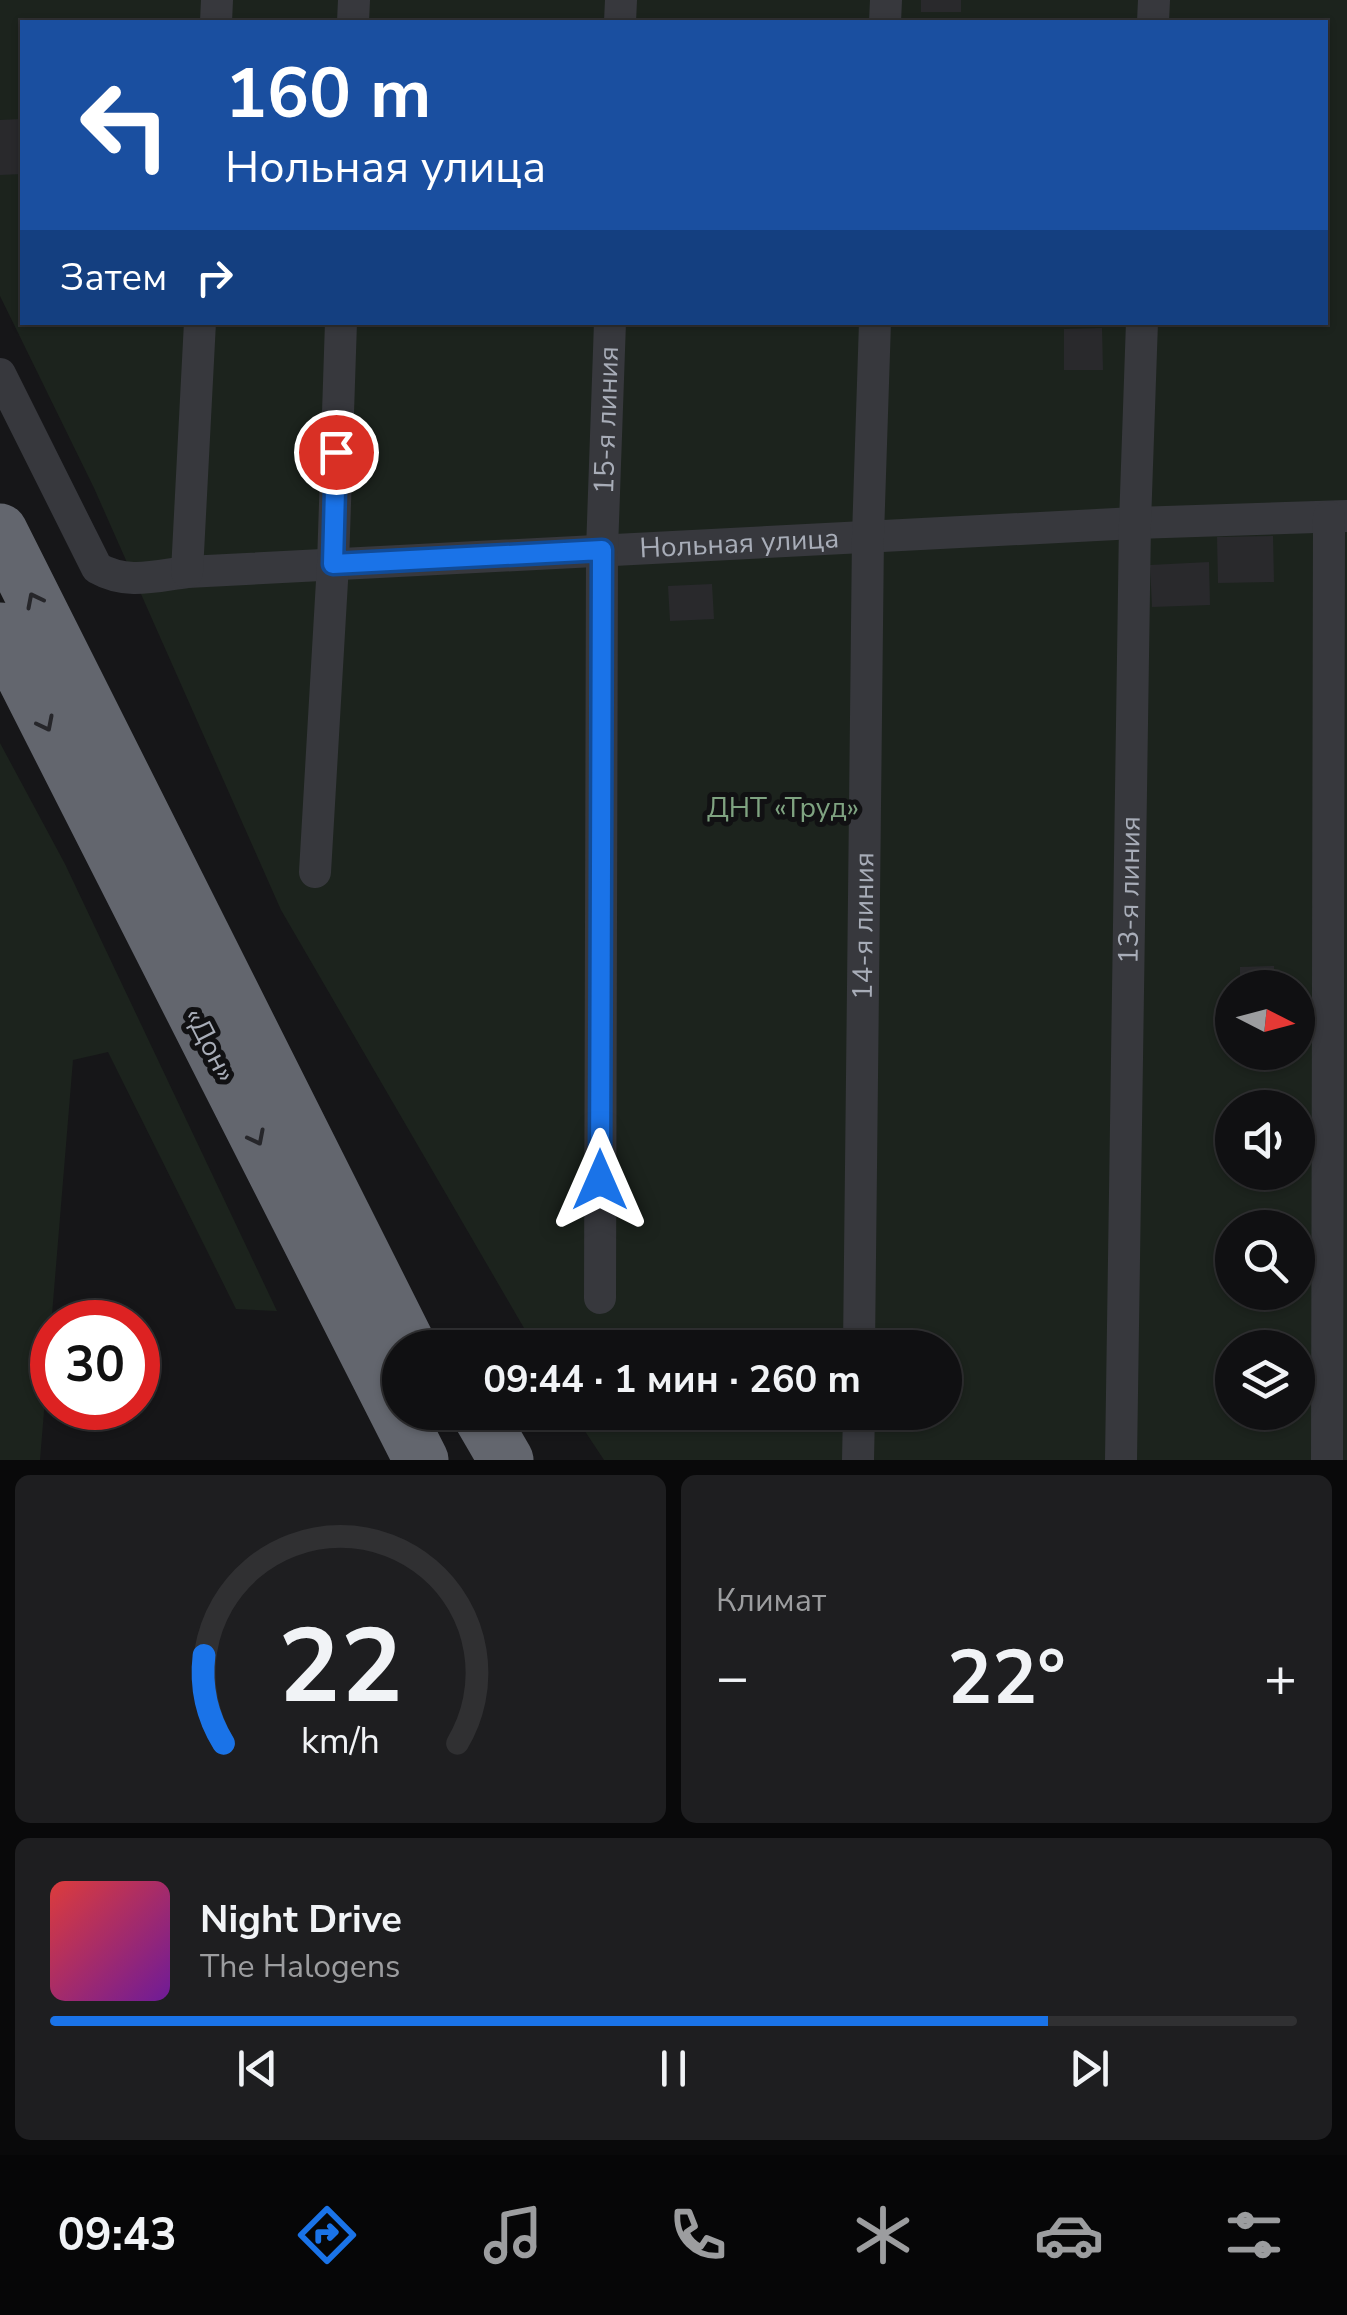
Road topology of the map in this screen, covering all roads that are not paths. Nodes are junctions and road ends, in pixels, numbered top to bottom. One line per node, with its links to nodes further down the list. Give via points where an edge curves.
1 (200, 325): 13 (street)
2 (341, 325): 12 (street)
3 (610, 325): 11 (street, 15-я линия)
4 (875, 325): 10 (street, 14-я линия)
5 (1142, 325): 8 (street, 13-я линия)
6 (0, 374): 13 (street, Нольная улица, via 97,568 133,580)
7 (1338, 516): 8 (street, Нольная улица); 29 (street)
8 (1135, 524): 10 (street, Нольная улица); 28 (street, 13-я линия)
9 (0, 531): 15 (highway, «Дон», one-way to 9)
10 (868, 536): 11 (street, Нольная улица); 20 (street, 14-я линия)
11 (602, 550): 12 (street, Нольная улица); 17 (street, 15-я линия)
12 (333, 564): 13 (street, Нольная улица); 16 (street)
13 (187, 572)
14 (0, 630): 24 (highway, «Дон», one-way to 24)
15 (69, 669): 18 (highway, «Дон»); 19 (highway, «Дон», via 176,819)
16 (315, 872)
17 (600, 1298)
18 (401, 1330)
19 (436, 1330)
20 (860, 1330)
21 (452, 1430): 25 (highway)
22 (488, 1430): 26 (highway)
23 (859, 1430): 27 (street)
24 (422, 1460)
25 (467, 1460)
26 (506, 1460)
27 (858, 1460)
28 (1121, 1460)
29 (1326, 1460)

